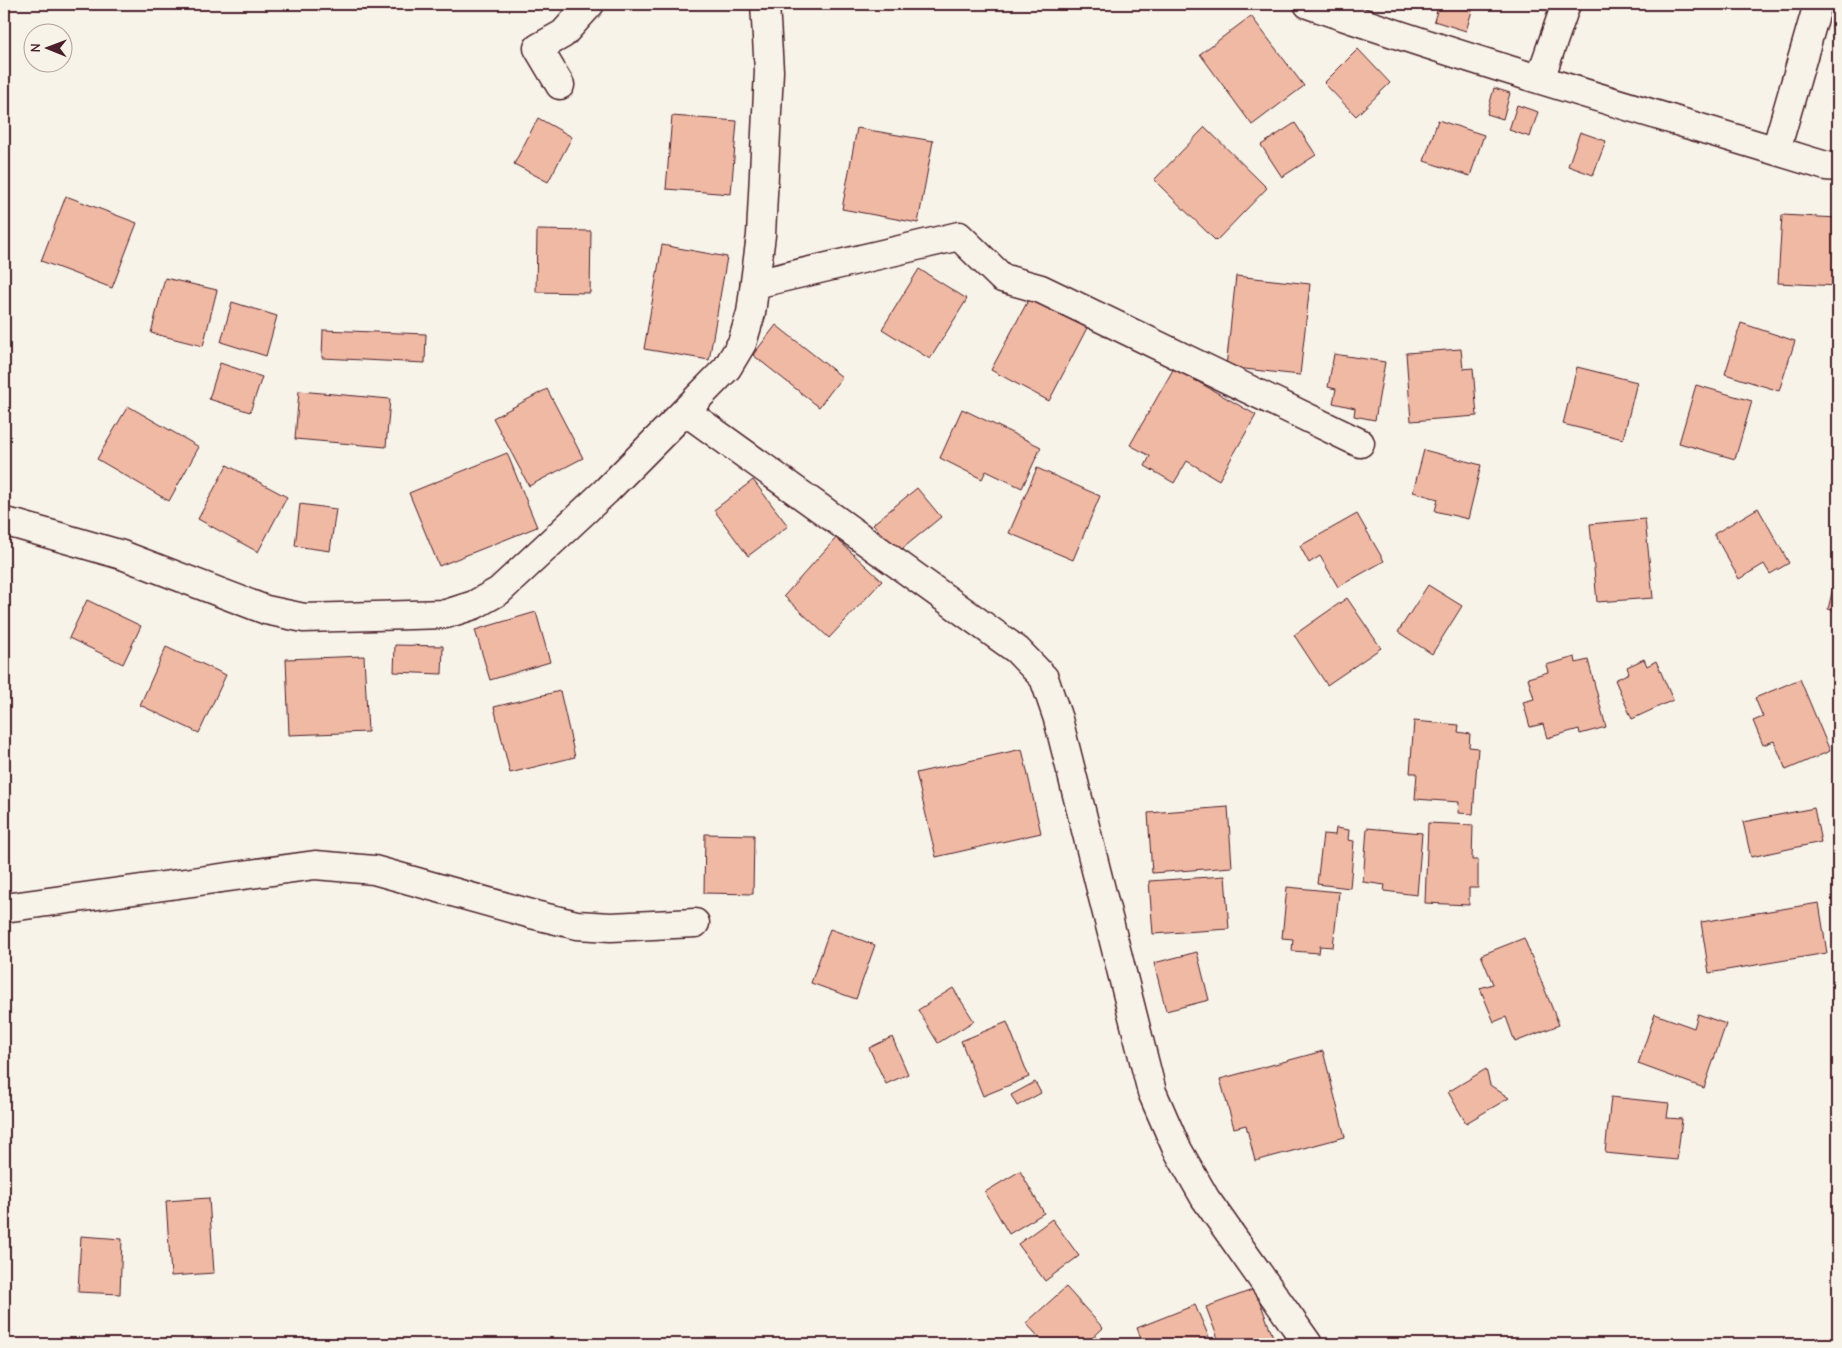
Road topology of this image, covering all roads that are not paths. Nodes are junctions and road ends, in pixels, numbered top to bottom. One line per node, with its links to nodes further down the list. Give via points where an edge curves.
1 (590, 4): 7 (street, via 563,34 538,48)
2 (765, 4): 10 (street, via 769,71 761,235)
3 (1308, 4): 6 (street)
4 (1566, 4): 6 (street)
5 (1818, 4): 8 (street)
6 (1540, 79): 8 (street)
7 (560, 85)
8 (1776, 150): 9 (street)
9 (1838, 167)
10 (755, 284): 11 (street, via 742,343 727,368); 12 (street, via 959,236 1002,278 1041,288)
11 (685, 411): 13 (street, via 606,491 499,591 474,605 446,614 304,618 285,615 122,555); 16 (street, via 1017,650 1044,678 1061,729 1152,1092 1176,1147 1205,1198)
12 (1360, 443)
13 (4, 522)
14 (4, 908): 15 (street, via 315,865 374,870 578,925 611,927)
15 (696, 922)
16 (1308, 1344)

